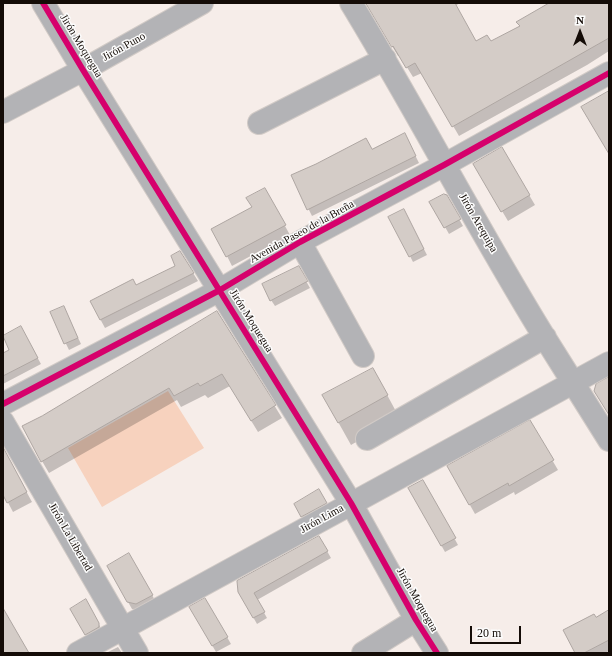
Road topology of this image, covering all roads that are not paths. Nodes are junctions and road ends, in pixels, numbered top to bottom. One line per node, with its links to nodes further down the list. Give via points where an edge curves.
1 (43, 3): 5 (street, Jirón Moquegua)
2 (202, 3): 5 (street, Jirón Puno)
3 (351, 3): 4 (street, Jirón Arequipa)
4 (385, 60): 8 (street); 9 (street, Jirón Arequipa)
5 (83, 70): 7 (street, Jirón Puno); 11 (street, Jirón Moquegua)
6 (609, 73): 9 (street, Avenida Paseo de la Breña)
7 (3, 112)
8 (259, 123)
9 (444, 165): 10 (street, Avenida Paseo de la Breña); 12 (street, Jirón Arequipa)
10 (300, 242): 11 (street, Avenida Paseo de la Breña); 13 (street)
11 (220, 290): 16 (street, Avenida Paseo de la Breña); 20 (street, Jirón Moquegua)
12 (545, 338): 15 (street, Jirón Arequipa); 18 (street)
13 (363, 356)
14 (609, 363): 15 (street, Jirón Lima)
15 (574, 383): 19 (street, Jirón Arequipa); 20 (street, Jirón Lima)
16 (3, 404)
17 (3, 422): 22 (street, Jirón La Libertad)
18 (367, 439)
19 (609, 440)
20 (351, 503): 21 (street, Jirón Moquegua); 22 (street, Jirón Lima)
21 (416, 620): 25 (street); 26 (street, Jirón Moquegua)
22 (123, 628): 23 (street, Jirón Lima); 24 (street, Jirón La Libertad)
23 (78, 653)
24 (137, 653)
25 (363, 653)
26 (437, 653)

